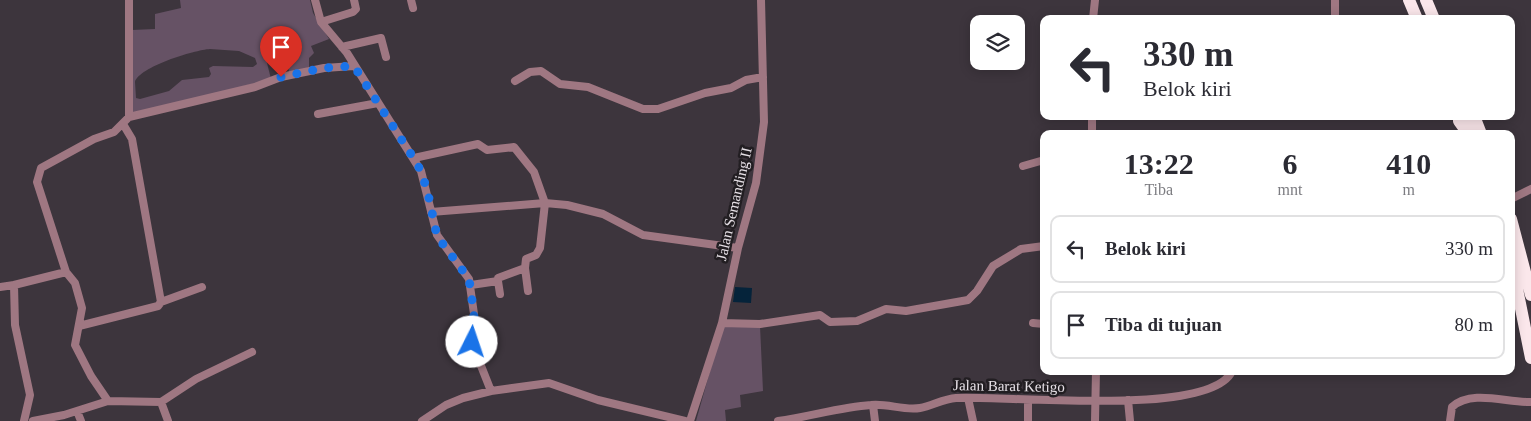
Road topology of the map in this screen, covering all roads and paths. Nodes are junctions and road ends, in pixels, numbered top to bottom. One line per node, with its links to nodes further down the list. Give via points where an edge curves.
1 (129, 0): 21 (street)
2 (315, 0): 13 (street)
3 (354, 0): 13 (street, via 356,9 353,12)
4 (761, 0): 17 (street, Jalan Semanding II)
5 (1095, 0): 9 (street)
6 (1335, 0): 10 (street)
7 (1409, 0): 11 (highway)
8 (1426, 0): 12 (highway)
9 (1093, 15)
10 (1335, 15)
11 (1415, 15)
12 (1432, 15)
13 (321, 22): 14 (street)
14 (342, 47): 15 (street, via 381,38); 16 (street)
15 (386, 57)
16 (354, 66): 19 (street); 21 (street, via 281,77 255,87)
17 (763, 77): 18 (street, via 652,110 588,87 560,84 542,71 530,72); 32 (street, Jalan Semanding II, via 764,122 760,155 750,210)
18 (515, 80)
19 (378, 103): 20 (street); 23 (street)
20 (318, 114)
21 (129, 117): 22 (street)
22 (123, 124): 34 (street, via 114,132 49,162 37,176); 44 (street, via 132,139)
23 (414, 158): 28 (street, via 478,144 487,150 514,148 519,150 534,172); 29 (street, via 425,181)
24 (1040, 161): 25 (street)
25 (1023, 166)
26 (1531, 189): 27 (street)
27 (1515, 197)
28 (545, 203): 29 (street); 32 (street, via 603,214 643,235); 33 (street, via 540,248 536,255 526,258)
29 (431, 212): 38 (street, via 439,240 467,274)
30 (1515, 234): 43 (highway)
31 (1040, 247): 45 (street, via 1021,249 998,262 971,298 958,303 906,311 886,309 850,321 830,322 820,315 760,324)
32 (738, 248): 45 (street, Jalan Semanding II)
33 (525, 268): 36 (street, via 498,278); 41 (street)
34 (66, 272): 37 (street); 48 (street, via 80,296)
35 (1515, 280): 50 (highway)
36 (498, 281): 38 (street); 42 (street)
37 (14, 285): 39 (street); 65 (street, via 15,325 30,395)
38 (471, 285): 53 (street, via 472,342)
39 (0, 287)
40 (202, 287): 44 (street)
41 (528, 291)
42 (500, 294)
43 (1531, 295)
44 (161, 302): 48 (street, via 158,306)
45 (722, 323): 71 (street, Jalan Semanding II)
46 (1033, 323): 47 (street)
47 (1040, 324)
48 (79, 326): 56 (street, via 75,345)
49 (252, 352): 59 (street, via 196,379)
50 (1531, 358)
51 (1096, 375): 58 (street)
52 (1229, 375): 55 (street, Jalan Barat Ketigo, via 1224,381 1201,392)
53 (491, 391): 69 (street, via 446,405); 70 (street, via 555,384 598,400)
54 (968, 398): 57 (street, Jalan Barat Ketigo); 61 (street, Jalan Barat Ketigo, via 947,399 916,408); 74 (street)
55 (1128, 400): 58 (street, Jalan Barat Ketigo); 77 (street)
56 (108, 401): 59 (street); 62 (street)
57 (1028, 401): 58 (street, Jalan Barat Ketigo); 75 (street)
58 (1094, 401): 76 (street)
59 (162, 402): 68 (street)
60 (1531, 402): 78 (street, via 1466,399 1452,407)
61 (873, 404): 63 (street, Jalan Barat Ketigo); 73 (street)
62 (77, 411): 66 (street); 67 (street)
63 (826, 417): 64 (street, Jalan Barat Ketigo)
64 (789, 420): 72 (street, Jalan Barat Ketigo)
65 (24, 421)
66 (33, 421)
67 (81, 421)
68 (168, 421)
69 (422, 421)
70 (685, 421)
71 (690, 421)
72 (778, 421)
73 (875, 421)
74 (973, 421)
75 (1028, 421)
76 (1096, 421)
77 (1130, 421)
78 (1450, 421)

